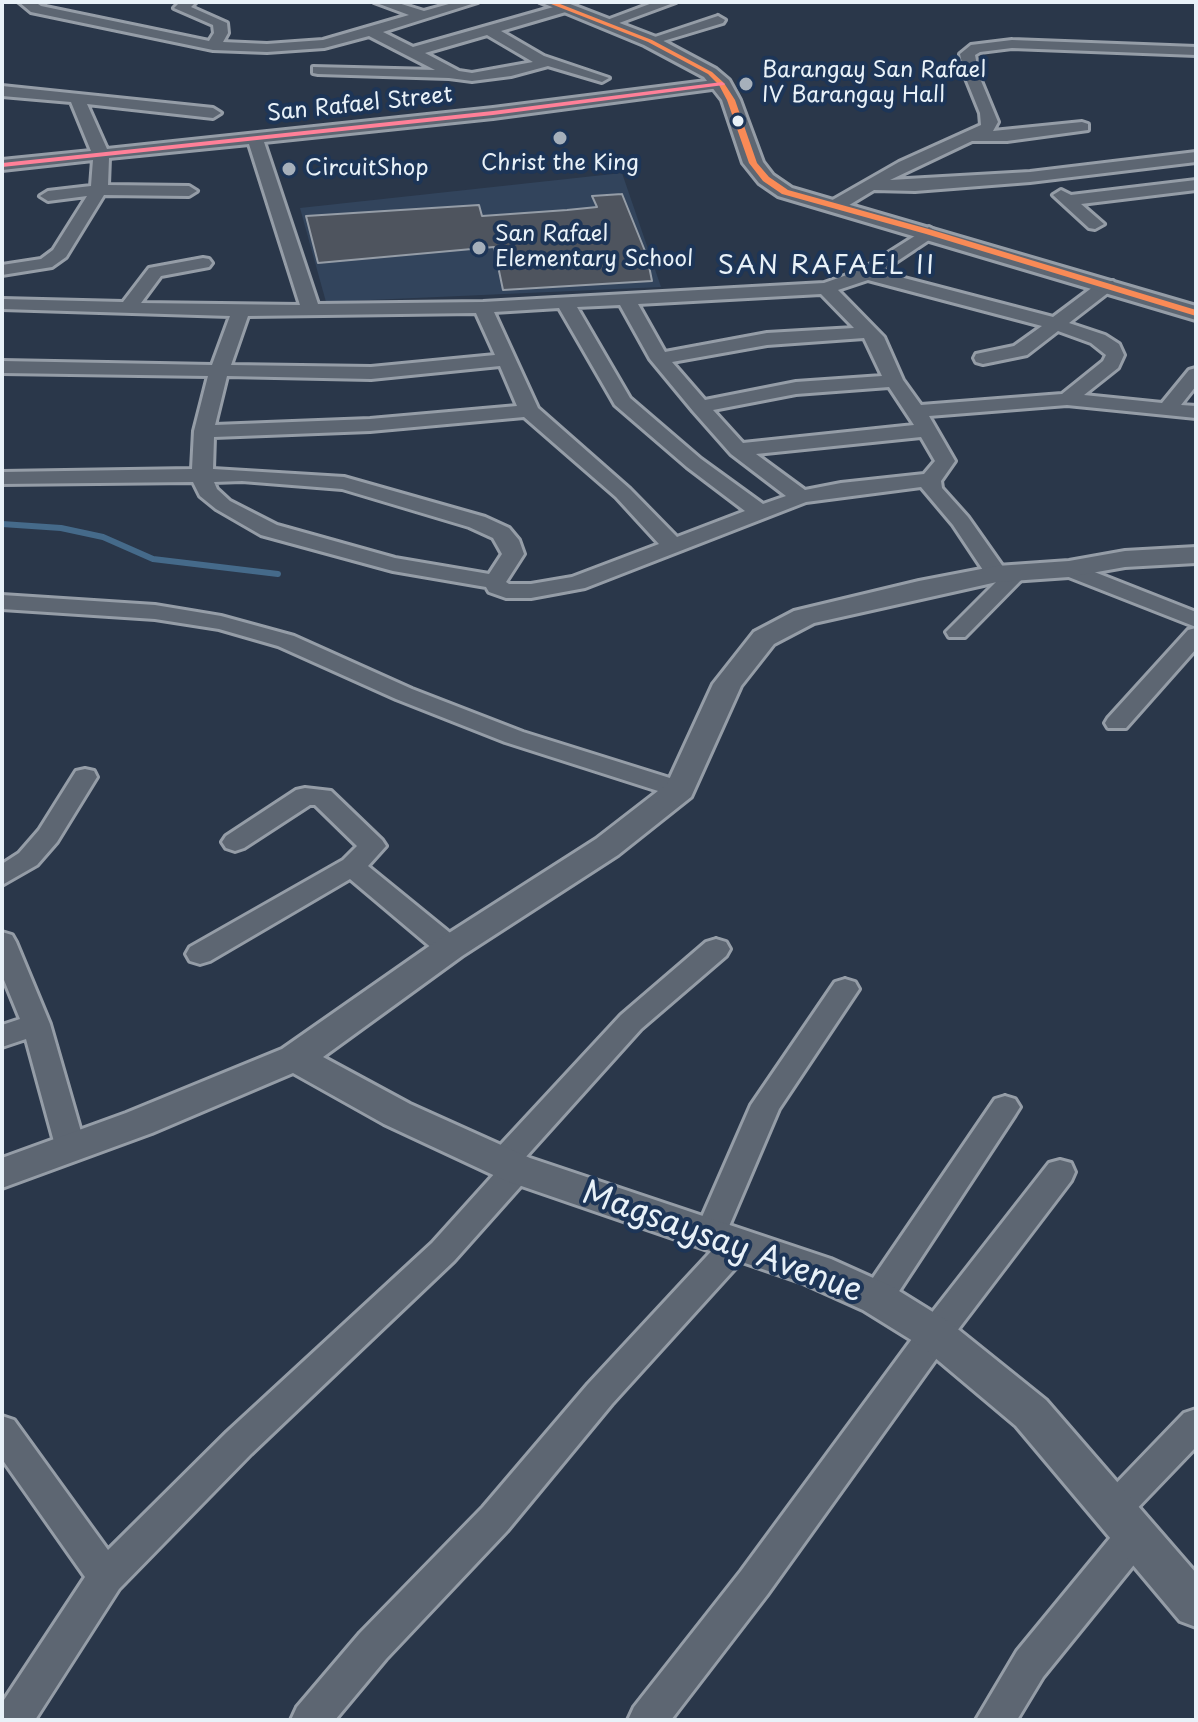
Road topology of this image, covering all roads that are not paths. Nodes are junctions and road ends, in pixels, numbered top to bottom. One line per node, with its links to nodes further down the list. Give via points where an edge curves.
1 (26, 2): 15 (street, via 36,9)
2 (189, 2): 15 (street, via 181,8 220,23)
3 (381, 2): 9 (street)
4 (471, 2): 9 (street)
5 (633, 2): 8 (street)
6 (669, 2): 8 (street)
7 (557, 5): 11 (street); 12 (street)
8 (652, 9): 11 (street)
9 (426, 16): 13 (street)
10 (718, 20): 14 (street)
11 (606, 23): 14 (street)
12 (487, 29): 17 (street); 18 (street)
13 (373, 32): 15 (street, via 324,44); 17 (street)
14 (650, 41): 22 (street, via 693,62)
15 (213, 46)
16 (1196, 51): 27 (street, via 1012,44 976,48 967,54 968,65 990,122)
17 (412, 52): 20 (street)
18 (548, 62): 20 (street, via 497,74); 21 (street)
19 (318, 70): 20 (street)
20 (455, 75)
21 (602, 78)
22 (722, 84): 28 (street, San Rafael Street); 40 (street, via 745,146 766,179 785,192)
23 (2, 91): 24 (street)
24 (77, 98): 25 (street); 29 (street)
25 (213, 113)
26 (1082, 127): 27 (street)
27 (969, 136): 34 (street)
28 (255, 138): 29 (street, San Rafael Street); 53 (street)
29 (101, 155): 32 (street, San Rafael Street); 36 (street)
30 (1031, 156): 33 (street)
31 (1196, 157): 33 (street)
32 (2, 165)
33 (1039, 176): 34 (street); 39 (street)
34 (872, 185): 40 (street)
35 (1196, 185): 39 (street)
36 (99, 190): 37 (street); 38 (street); 44 (street, via 60,253 46,263)
37 (189, 191)
38 (48, 196)
39 (1071, 200): 41 (street)
40 (835, 206): 42 (street)
41 (1095, 224)
42 (929, 232): 45 (street); 46 (street)
43 (203, 263): 52 (street, via 155,272)
44 (2, 270)
45 (867, 274): 47 (street); 56 (street)
46 (1107, 285): 55 (street); 56 (street)
47 (826, 288): 48 (street); 57 (street)
48 (626, 299): 49 (street); 59 (street)
49 (565, 303): 51 (street); 78 (street, via 622,401)
50 (2, 304): 52 (street)
51 (483, 307): 53 (street); 60 (street)
52 (127, 309): 54 (street)
53 (311, 310): 54 (street)
54 (241, 311): 62 (street)
55 (1196, 313)
56 (1053, 323): 58 (street, via 1020,351); 65 (street, via 1098,339 1115,355)
57 (870, 332): 59 (street, via 767,339); 64 (street)
58 (983, 358)
59 (659, 359): 66 (street)
60 (505, 360): 62 (street, via 371,373); 68 (street)
61 (2, 367): 62 (street)
62 (219, 369): 72 (street)
63 (1196, 374): 67 (street)
64 (894, 381): 66 (street, via 796,388); 69 (street)
65 (1067, 399): 67 (street); 69 (street)
66 (700, 407): 73 (street)
67 (1167, 409): 70 (street)
68 (529, 411): 72 (street, via 385,424); 79 (street, via 623,493)
69 (916, 411): 71 (street)
70 (1196, 412)
71 (928, 430): 73 (street); 76 (street, via 945,461)
72 (204, 431): 74 (street)
73 (738, 450): 77 (street)
74 (202, 476): 75 (street); 83 (street, via 207,492 223,505 269,530 416,569); 83 (street, via 344,483 477,522 501,533 513,554)
75 (2, 478)
76 (930, 480): 77 (street); 82 (street, via 932,490)
77 (801, 497): 78 (street)
78 (759, 511): 79 (street)
79 (673, 546): 83 (street, via 577,583 506,591)
80 (1196, 555): 81 (street)
81 (1069, 569): 82 (street); 85 (street)
82 (1007, 574): 86 (street); 90 (street, via 804,617 764,638 727,684)
83 (495, 582)
84 (2, 602): 90 (street, via 155,612 286,641 514,737)
85 (1196, 620)
86 (957, 632)
87 (1196, 635): 88 (street)
88 (1117, 723)
89 (85, 777): 93 (street, via 48,836 28,859)
90 (680, 790): 94 (street, via 607,847)
91 (235, 842): 92 (street, via 305,796 322,797 373,846)
92 (352, 866): 94 (street); 96 (street)
93 (2, 876)
94 (450, 948): 101 (street)
95 (716, 949): 104 (street, via 631,1022)
96 (200, 954)
97 (5, 959): 99 (street)
98 (845, 989): 107 (street, via 766,1105)
99 (36, 1024): 100 (street); 103 (street)
100 (2, 1036)
101 (295, 1058): 103 (street); 104 (street, Magsaysay Avenue, via 397,1114)
102 (1005, 1107): 108 (street)
103 (71, 1149): 106 (street)
104 (510, 1166): 107 (street, Magsaysay Avenue); 113 (street, via 443,1252 239,1443)
105 (1060, 1172): 109 (street)
106 (2, 1173)
107 (725, 1238): 108 (street, Magsaysay Avenue); 116 (street, via 495,1519)
108 (877, 1298): 109 (street, Magsaysay Avenue)
109 (935, 1334): 112 (street, Magsaysay Avenue, via 1031,1413); 117 (street)
110 (1196, 1424): 112 (street)
111 (2, 1431): 113 (street)
112 (1126, 1520): 114 (street, Magsaysay Avenue); 118 (street)
113 (106, 1577): 115 (street)
114 (1196, 1606)
115 (13, 1720)
116 (310, 1720)
117 (647, 1720)
118 (995, 1720)

